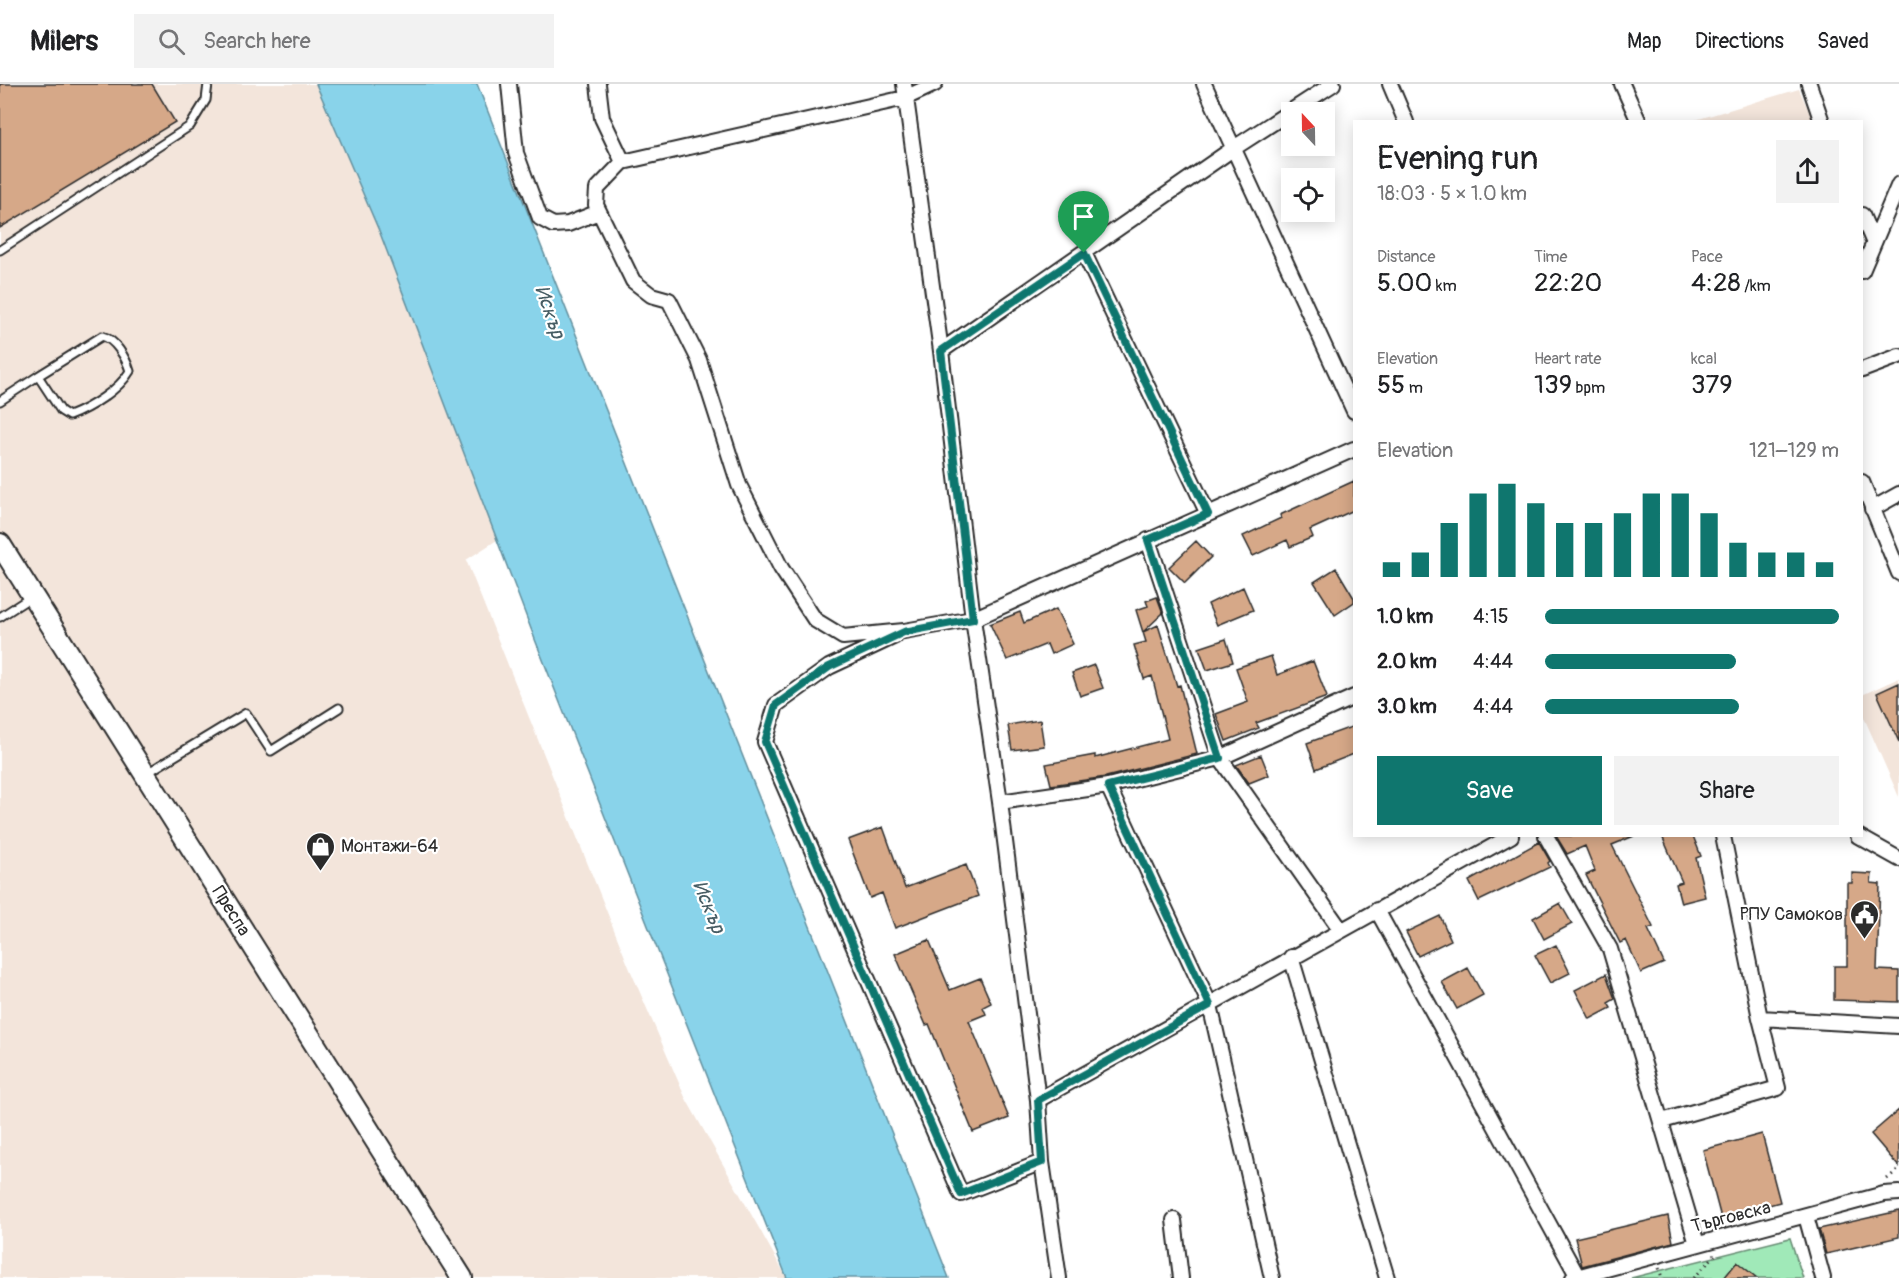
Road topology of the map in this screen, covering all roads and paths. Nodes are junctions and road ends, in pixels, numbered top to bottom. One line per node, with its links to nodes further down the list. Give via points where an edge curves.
1 (208, 84): 20 (lane, via 206,100 190,126)
2 (509, 84): 17 (street, via 516,153 540,218 553,225 568,224)
3 (598, 84): 15 (street, via 602,118)
4 (935, 84): 10 (street)
5 (1204, 84): 14 (street)
6 (1333, 84): 14 (street)
7 (1390, 84): 11 (street)
8 (1622, 84): 12 (street)
9 (1809, 84): 13 (street)
10 (905, 91): 15 (street); 23 (street)
11 (1405, 120)
12 (1638, 120)
13 (1821, 120)
14 (1234, 148): 21 (street); 28 (street)
15 (623, 162): 17 (street, via 597,189)
16 (1899, 184): 19 (street)
17 (599, 212): 40 (street, via 633,281 651,295 669,300 699,360 739,485 781,568 815,621 843,637)
18 (1863, 217): 19 (street)
19 (1873, 241): 22 (street)
20 (0, 250)
21 (1084, 253): 23 (street); 33 (street)
22 (1863, 268)
23 (941, 351): 39 (street)
24 (1899, 356): 25 (street)
25 (1863, 370)
26 (38, 376): 26 (lane, via 102,336 109,338 130,371 125,380 69,416 61,411); 27 (lane)
27 (0, 401)
28 (1353, 409)
29 (1353, 448): 33 (street)
30 (1863, 485): 32 (street)
31 (1899, 494): 32 (street)
32 (1872, 509): 36 (street)
33 (1208, 514): 34 (street)
34 (1148, 540): 39 (street); 43 (street)
35 (0, 544): 37 (main road, Преспа)
36 (1899, 573)
37 (32, 596): 38 (lane); 44 (main road, Преспа)
38 (0, 617)
39 (973, 619): 40 (street); 46 (street)
40 (904, 632): 60 (street, via 829,667 776,705 765,742 961,1194)
41 (1353, 697): 43 (street)
42 (339, 708): 44 (lane, via 271,751 246,713)
43 (1220, 758): 45 (street); 53 (street)
44 (145, 775): 68 (main road, Преспа)
45 (1108, 786): 46 (street); 55 (street)
46 (1000, 801): 58 (street)
47 (1509, 837): 52 (street)
48 (1547, 837): 59 (street, via 1610,949)
49 (1723, 837): 56 (street)
50 (1860, 837): 51 (street)
51 (1899, 859)
52 (1377, 910): 53 (street); 67 (street)
53 (1341, 930): 54 (street)
54 (1291, 957): 55 (street); 72 (street)
55 (1210, 1005): 58 (street); 71 (street)
56 (1760, 1017): 57 (street); 59 (street, via 1778,1088)
57 (1899, 1026)
58 (1038, 1100): 60 (street)
59 (1662, 1121): 66 (street)
60 (1042, 1162): 69 (street)
61 (1899, 1169): 62 (path)
62 (1882, 1183)
63 (1899, 1193): 64 (street, Търговска)
64 (1806, 1216): 66 (street, Търговска); 73 (street)
65 (1174, 1220): 70 (street)
66 (1697, 1244): 67 (street, Търговска)
67 (1576, 1277)
68 (462, 1278)
69 (1059, 1278)
70 (1181, 1278)
71 (1272, 1278)
72 (1387, 1278)
73 (1823, 1278)

